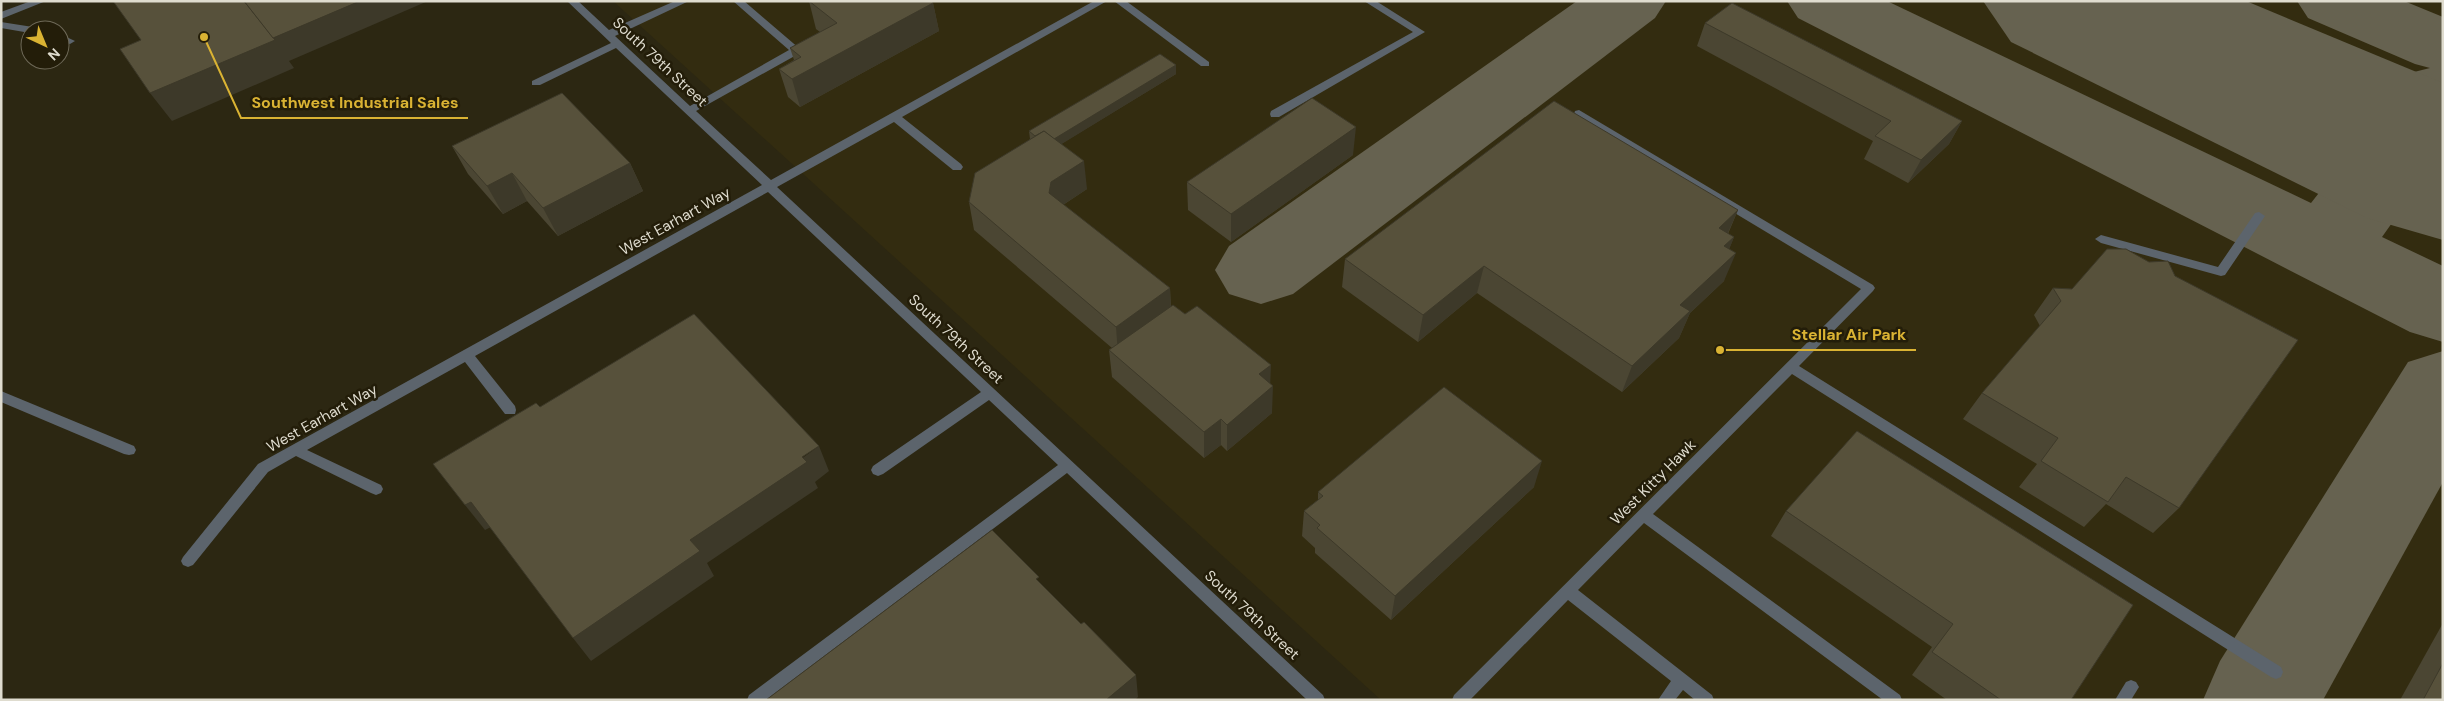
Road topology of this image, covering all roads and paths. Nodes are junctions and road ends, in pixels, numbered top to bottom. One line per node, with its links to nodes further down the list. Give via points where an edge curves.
1 (41, 1): 8 (street)
2 (572, 1): 11 (street, South 79th Street)
3 (684, 1): 11 (street)
4 (738, 1): 14 (street, via 796,50)
5 (1102, 1): 17 (street, West Earhart Way)
6 (1119, 1): 12 (street)
7 (1369, 1): 15 (street, via 1420,32)
8 (1, 16)
9 (1, 25): 10 (street)
10 (20, 28)
11 (612, 39): 13 (street); 14 (street, South 79th Street)
12 (1205, 64)
13 (536, 83)
14 (689, 111): 19 (street, South 79th Street)
15 (1275, 114)
16 (1579, 114): 23 (street, West Kitty Hawk, via 1869,288)
17 (895, 116): 18 (street); 19 (street, West Earhart Way)
18 (957, 168)
19 (770, 186): 22 (street, West Earhart Way); 24 (street, South 79th Street)
20 (2259, 216): 21 (street, via 2221,272)
21 (2101, 239)
22 (467, 355): 26 (street); 28 (street, West Earhart Way)
23 (1791, 367): 32 (street, West Kitty Hawk); 35 (street)
24 (990, 393): 29 (street, South 79th Street); 30 (street)
25 (1, 396): 27 (street)
26 (510, 410)
27 (129, 450)
28 (295, 450): 31 (street); 33 (street, West Earhart Way, via 263,468)
29 (1068, 465): 38 (street); 39 (street, South 79th Street)
30 (878, 470)
31 (376, 489)
32 (1644, 515): 34 (street, West Kitty Hawk); 43 (street)
33 (188, 561)
34 (1568, 591): 36 (street); 40 (street, West Kitty Hawk)
35 (2276, 672)
36 (1682, 680): 41 (street); 42 (street)
37 (2131, 687): 44 (street)
38 (754, 700)
39 (1318, 700)
40 (1459, 700)
41 (1665, 700)
42 (1707, 700)
43 (1895, 700)
44 (2122, 700)

